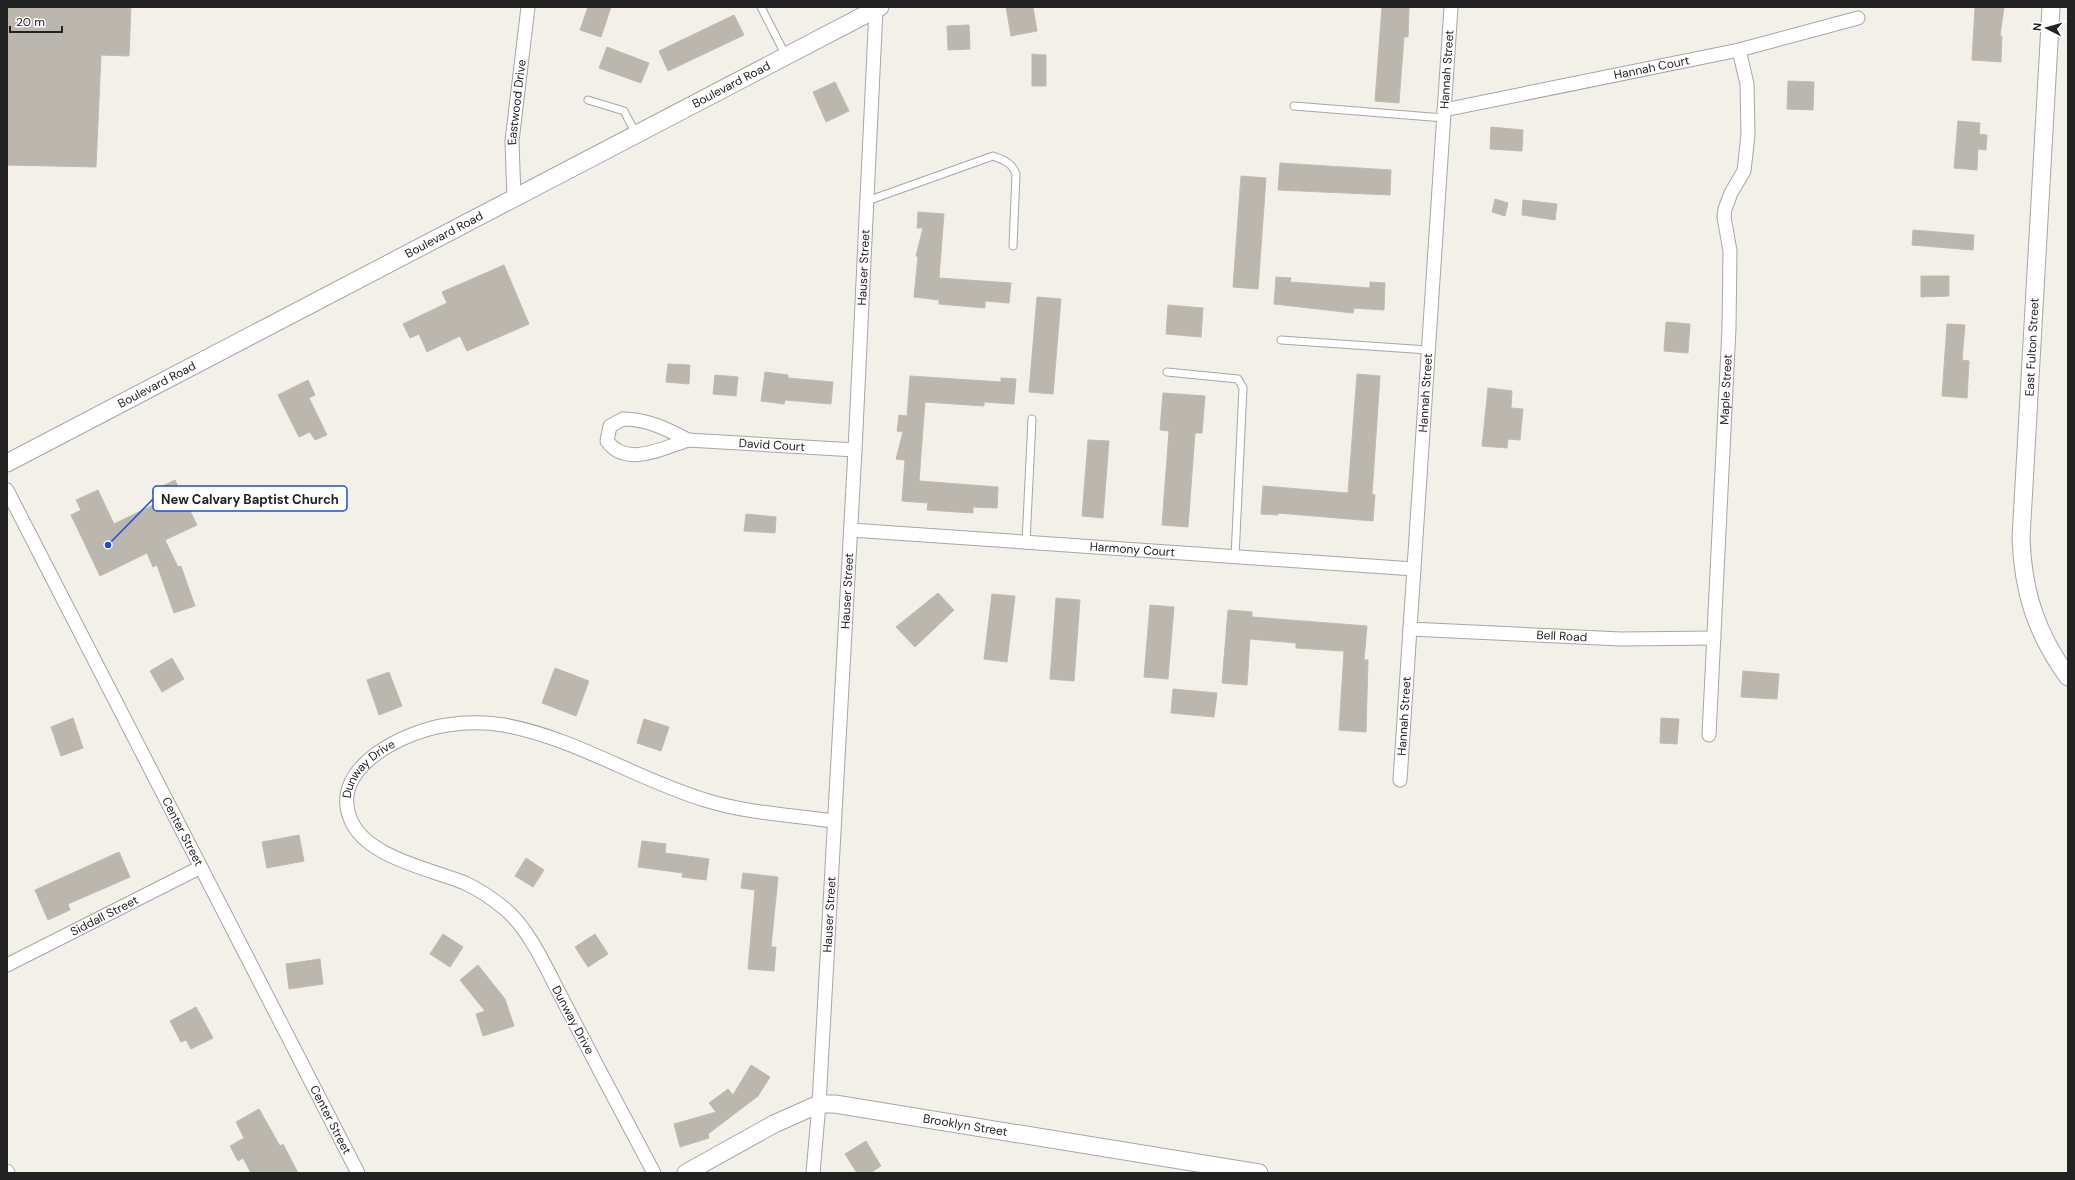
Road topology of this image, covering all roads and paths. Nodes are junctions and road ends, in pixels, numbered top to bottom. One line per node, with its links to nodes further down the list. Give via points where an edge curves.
1 (528, 7): 13 (street, Eastwood Drive, via 512,141)
2 (760, 7): 8 (lane)
3 (1451, 7): 11 (street, Hannah Street)
4 (2051, 7): 30 (street, East Fulton Street, via 2021,538 2026,586 2033,614 2056,660)
5 (878, 8): 8 (street, Boulevard Road); 14 (street, Hauser Street)
6 (1858, 18): 7 (street, Hannah Court)
7 (1739, 50): 11 (street, Hannah Court); 29 (street, Maple Street, via 1747,84 1748,135 1744,171 1725,209 1730,251 1729,328)
8 (786, 56): 12 (street, Boulevard Road)
9 (588, 100): 12 (lane, via 624,111)
10 (1294, 106): 11 (lane)
11 (1444, 114): 17 (street, Hannah Street)
12 (636, 134): 13 (street, Boulevard Road)
13 (514, 198): 22 (street, Boulevard Road)
14 (867, 201): 15 (lane, via 993,156 1013,166 1016,174); 21 (street, Hauser Street)
15 (1013, 246)
16 (1281, 340): 17 (lane)
17 (1428, 350): 27 (street, Hannah Street)
18 (1167, 372): 26 (lane, via 1238,379 1243,388)
19 (1032, 419): 25 (lane)
20 (688, 440): 20 (street, David Court, via 636,455 626,454 611,447 607,441 610,426 615,422 632,419 655,424); 21 (street, David Court)
21 (856, 450): 24 (street, Hauser Street)
22 (7, 463)
23 (7, 490): 34 (street, Center Street)
24 (851, 530): 25 (street, Harmony Court); 33 (street, Hauser Street)
25 (1026, 542): 26 (street, Harmony Court)
26 (1234, 557): 27 (street, Harmony Court)
27 (1414, 569): 28 (street, Hannah Street)
28 (1410, 629): 29 (street, Bell Road, via 1606,639); 32 (street, Hannah Street)
29 (1714, 638): 31 (street, Maple Street)
30 (2068, 677)
31 (1709, 735)
32 (1400, 780)
33 (834, 821): 36 (street, Hauser Street); 38 (street, Dunway Drive, via 716,804 645,778 561,741 520,728 476,722 444,725 400,739 372,757 352,781 347,801 350,820 374,847 468,884 490,897 516,920 547,971)
34 (201, 866): 35 (street, Siddall Street); 37 (street, Center Street)
35 (7, 965)
36 (819, 1104): 39 (street, Brooklyn Street, via 774,1124); 40 (street, Hauser Street); 41 (street, Brooklyn Street, via 835,1104)
37 (358, 1173)
38 (654, 1173)
39 (686, 1173)
40 (813, 1173)
41 (1259, 1173)

